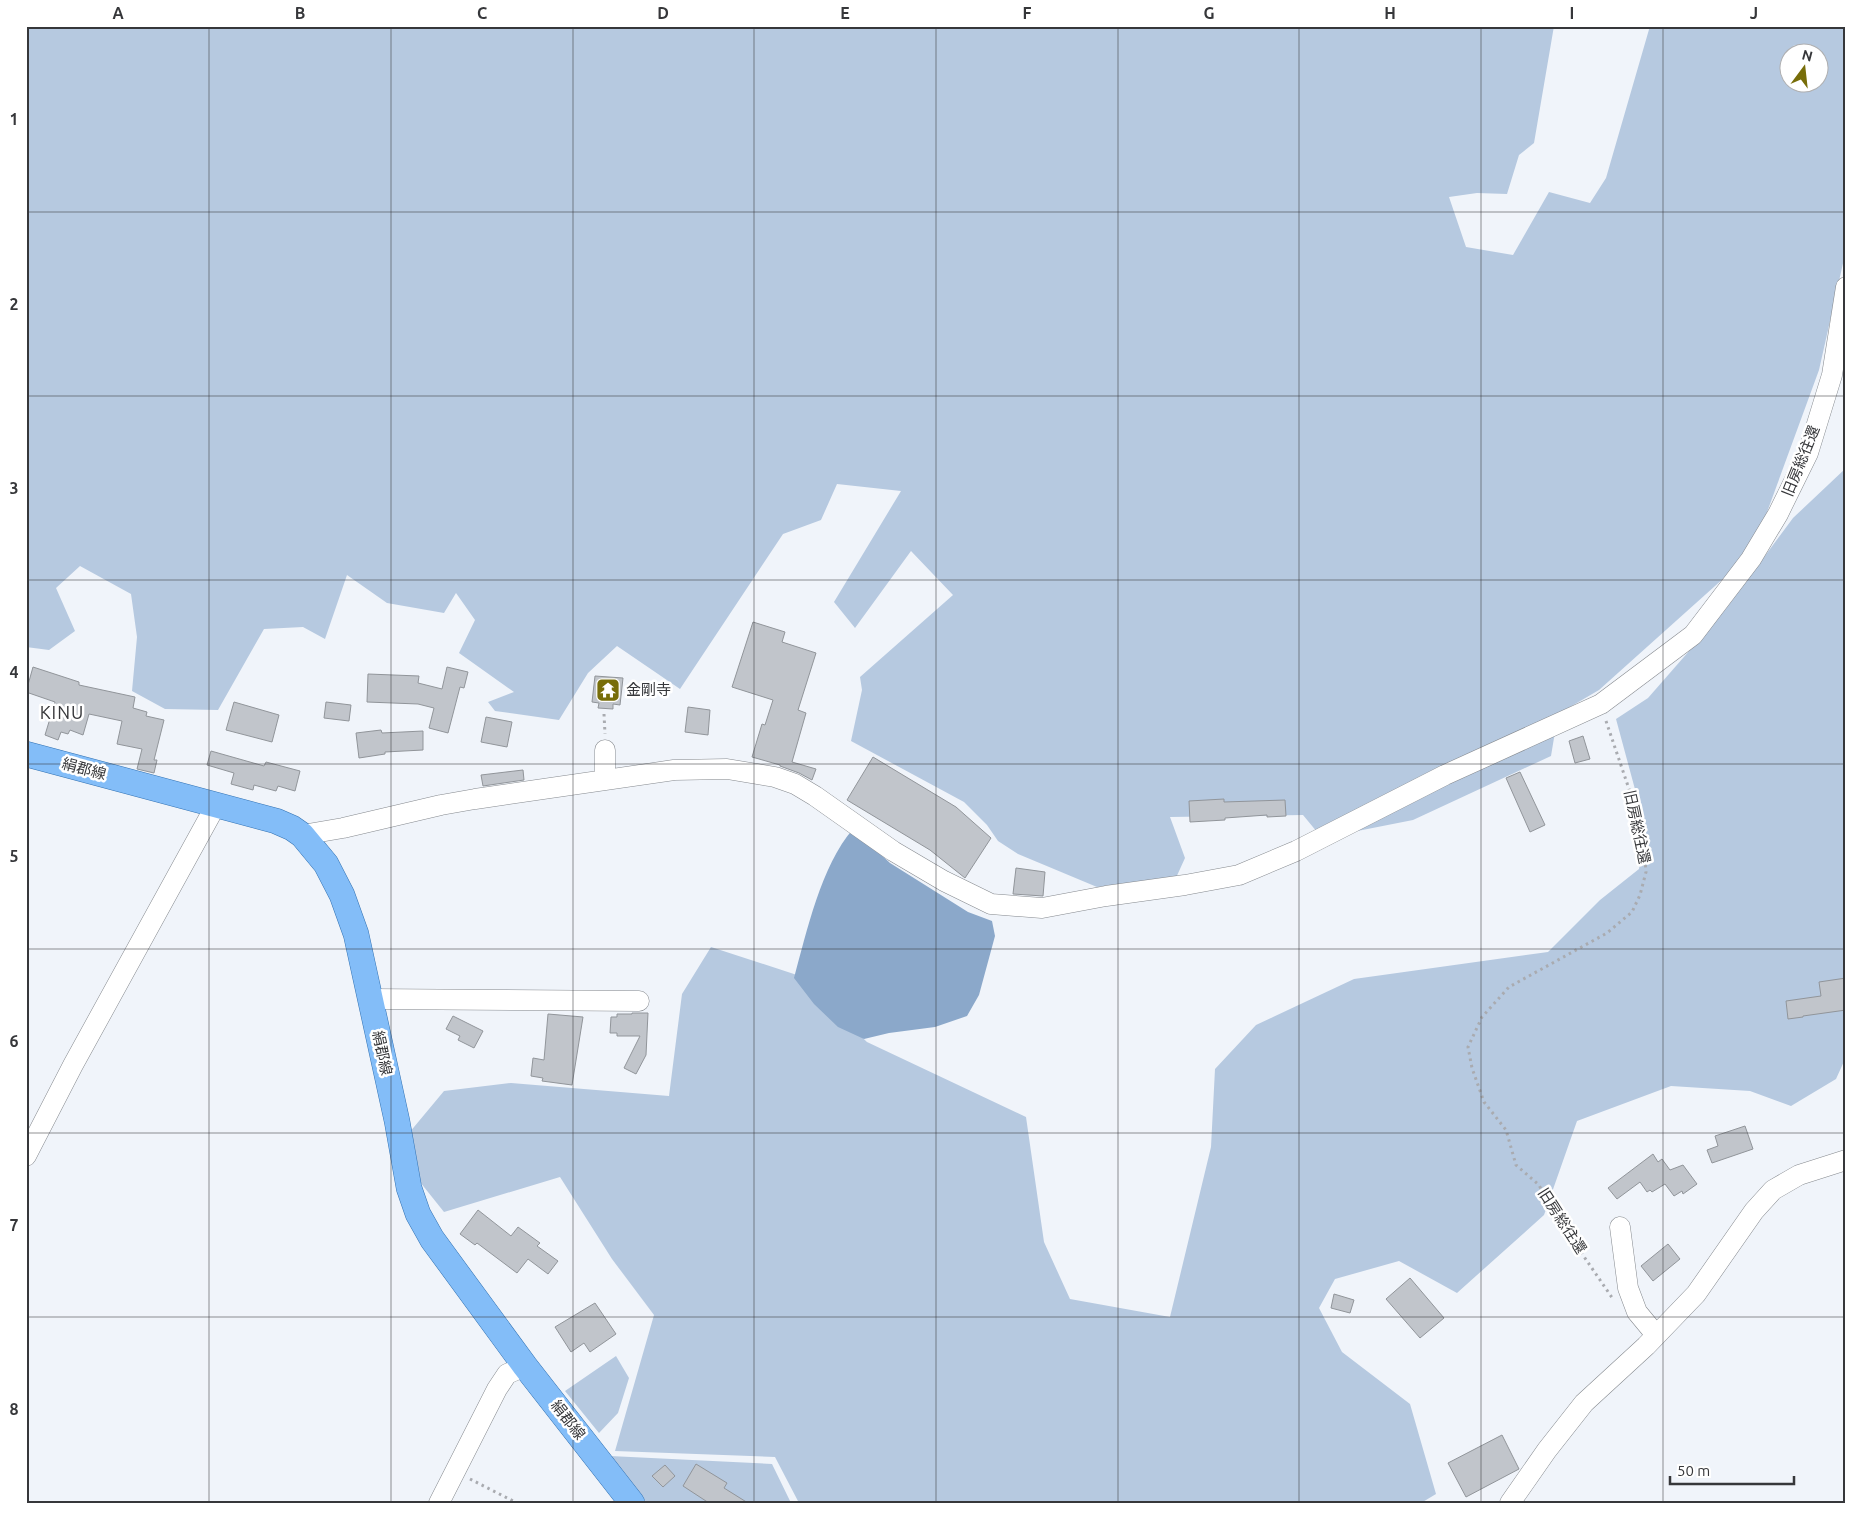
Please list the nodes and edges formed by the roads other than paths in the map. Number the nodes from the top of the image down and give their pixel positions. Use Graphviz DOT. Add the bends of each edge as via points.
graph roads {
  1 [pos="1846,287"];
  2 [pos="605,750"];
  3 [pos="26,754"];
  4 [pos="605,780"];
  5 [pos="216,805"];
  6 [pos="302,835"];
  7 [pos="370,998"];
  8 [pos="639,1001"];
  9 [pos="26,1156"];
  10 [pos="1846,1160"];
  11 [pos="1620,1227"];
  12 [pos="1656,1335"];
  13 [pos="525,1366"];
  14 [pos="439,1503"];
  15 [pos="632,1503"];
  16 [pos="1510,1503"];
  1 -- 4 [label="street, 旧房総往還" via="1832,375 1808,452 1778,514 1751,559 1693,635 1601,704 1445,775 1296,852 1239,875 1042,908 991,904 902,856 815,796 775,776 727,770 674,770"];
  2 -- 4 [label="street"];
  3 -- 5 [label="main road, 絹郡線"];
  4 -- 6 [label="street" via="441,805"];
  5 -- 6 [label="main road, 絹郡線" via="276,821"];
  5 -- 9 [label="street"];
  6 -- 7 [label="main road, 絹郡線" via="326,864 342,894 356,934"];
  7 -- 8 [label="street"];
  7 -- 13 [label="main road, 絹郡線" via="409,1188 418,1214 432,1239"];
  10 -- 12 [label="street" via="1799,1175 1773,1190 1754,1211 1696,1294"];
  11 -- 12 [label="street" via="1628,1288 1637,1312"];
  12 -- 16 [label="street" via="1584,1403"];
  13 -- 14 [label="street" via="508,1374 497,1389"];
  13 -- 15 [label="main road, 絹郡線"];
}
